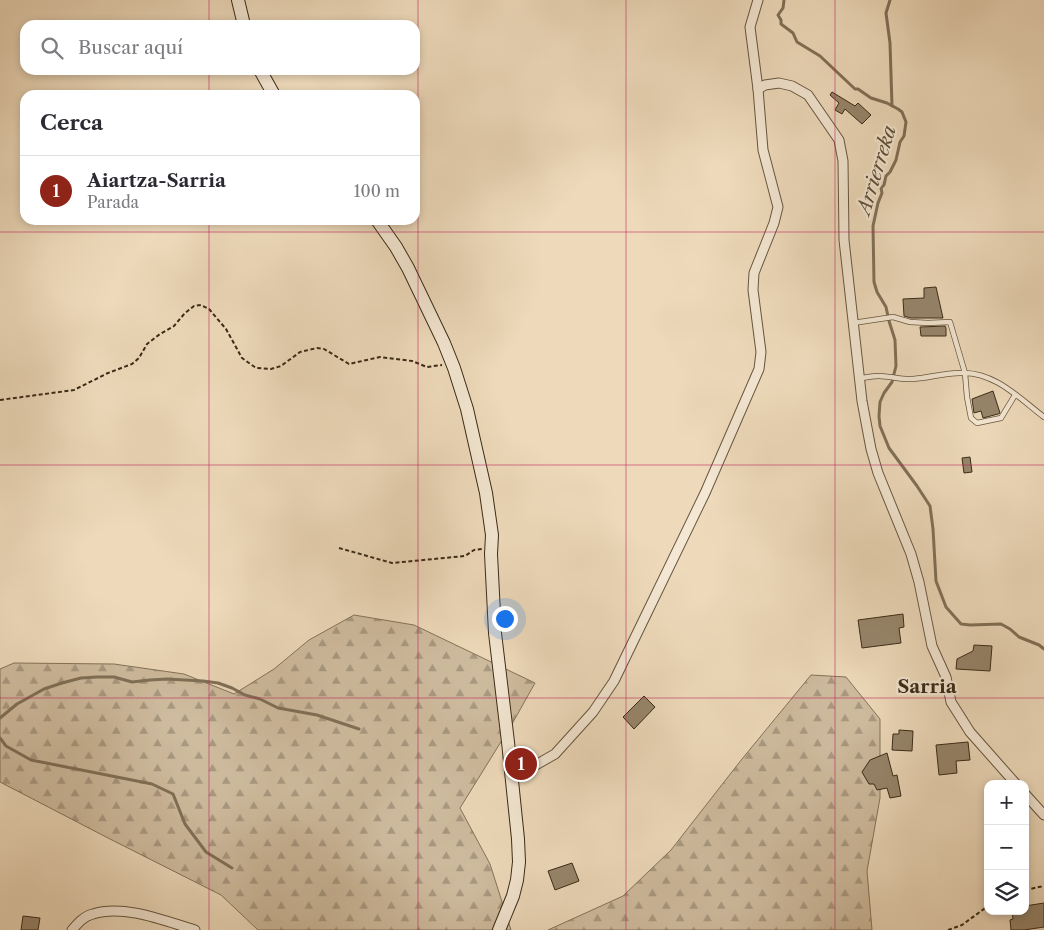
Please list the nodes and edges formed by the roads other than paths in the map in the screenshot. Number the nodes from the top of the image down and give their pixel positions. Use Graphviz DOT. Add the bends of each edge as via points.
graph roads {
  1 [pos="238,0"];
  2 [pos="758,0"];
  3 [pos="243,20"];
  4 [pos="263,75"];
  5 [pos="758,89"];
  6 [pos="271,90"];
  7 [pos="381,225"];
  8 [pos="853,323"];
  9 [pos="965,373"];
  10 [pos="859,378"];
  11 [pos="1015,395"];
  12 [pos="1044,416"];
  13 [pos="511,773"];
  14 [pos="1012,780"];
  15 [pos="1029,798"];
  16 [pos="1044,815"];
  17 [pos="72,930"];
  18 [pos="195,930"];
  19 [pos="499,930"];
  1 -- 3 [label="street"];
  2 -- 5 [label="street" via="750,28"];
  4 -- 6 [label="street"];
  5 -- 8 [label="street" via="779,84 792,86 808,95 839,140 843,161 844,240"];
  5 -- 13 [label="street" via="763,150 778,207 754,273 761,352 759,369 706,493 614,682 555,754 527,770"];
  7 -- 13 [label="street" via="408,268 452,363 486,492 492,535 495,634"];
  8 -- 9 [label="lane" via="893,317 910,322 950,322"];
  8 -- 10 [label="street"];
  9 -- 10 [label="lane" via="914,379"];
  9 -- 11 [label="lane" via="986,377"];
  9 -- 11 [label="lane" via="971,418 977,423 1001,418"];
  10 -- 14 [label="street" via="870,449 911,554 932,646 946,677 950,702 970,732"];
  11 -- 12 [label="lane"];
  13 -- 19 [label="street" via="519,862 513,896"];
  15 -- 16 [label="street"];
  17 -- 18 [label="street" via="92,914 110,910"];
}
